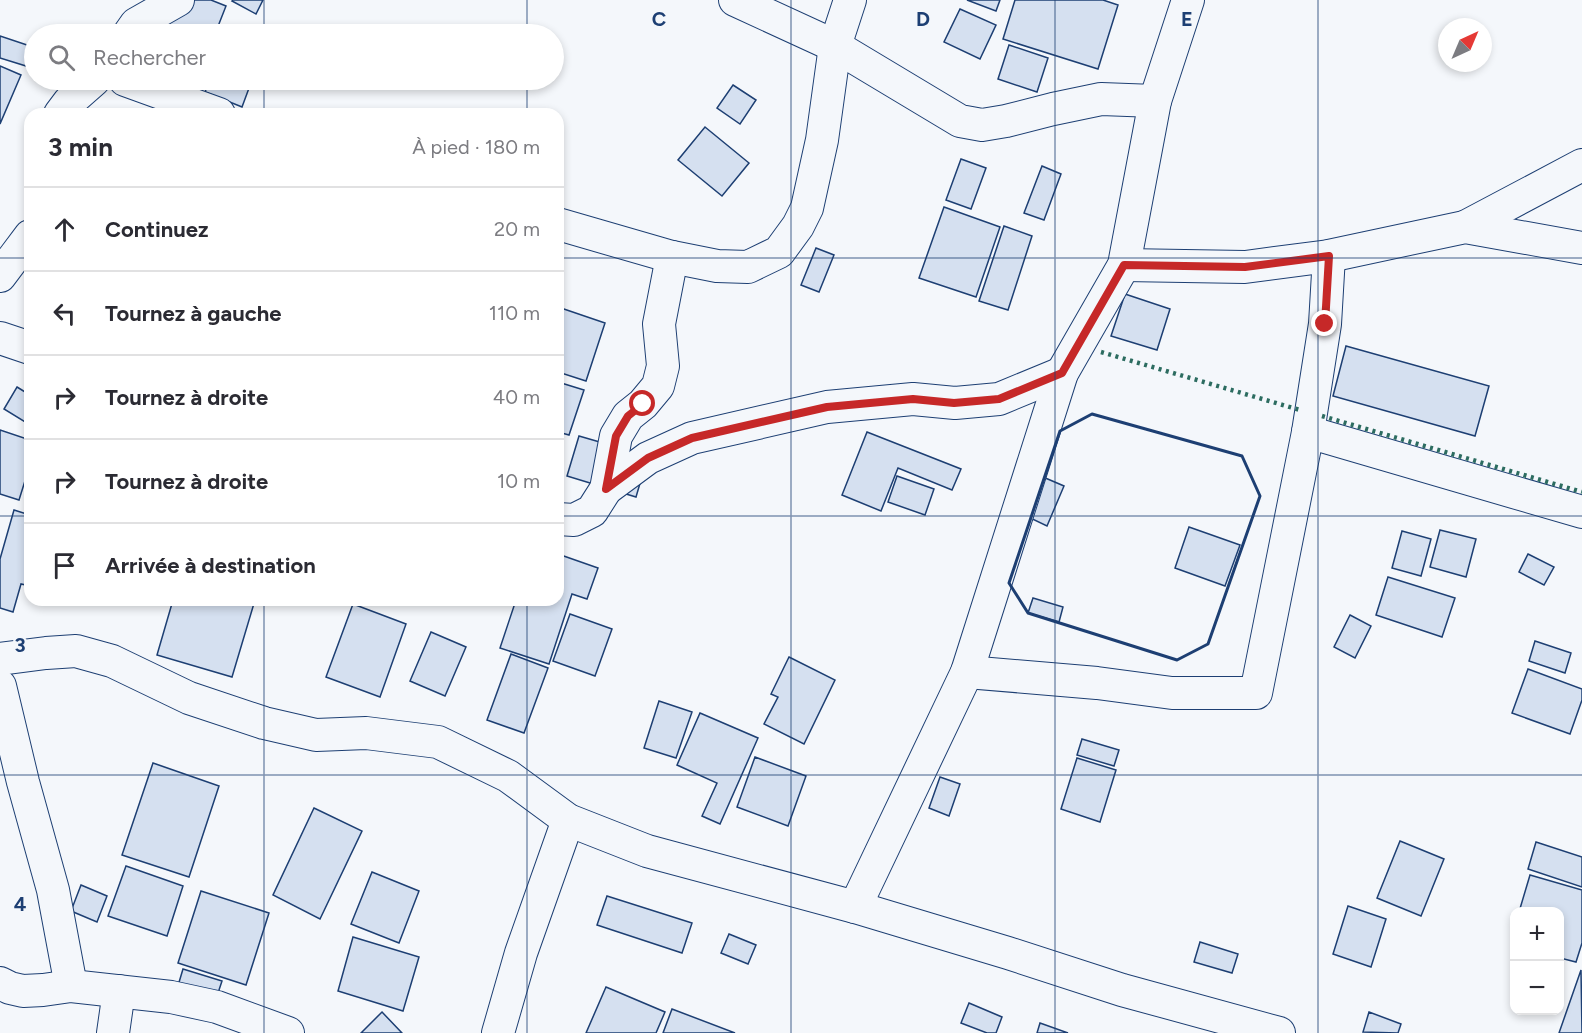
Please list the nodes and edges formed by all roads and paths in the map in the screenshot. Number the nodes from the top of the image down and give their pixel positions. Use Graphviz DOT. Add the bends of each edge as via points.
graph roads {
  1 [pos="178,0"];
  2 [pos="735,0"];
  3 [pos="850,0"];
  4 [pos="1188,0"];
  5 [pos="135,19"];
  6 [pos="835,46"];
  7 [pos="83,90"];
  8 [pos="153,90"];
  9 [pos="1155,101"];
  10 [pos="64,108"];
  11 [pos="202,108"];
  12 [pos="1582,165"];
  13 [pos="564,226"];
  14 [pos="1465,227"];
  15 [pos="24,244"];
  16 [pos="1582,248"];
  17 [pos="1329,256"];
  18 [pos="672,257"];
  19 [pos="1124,265"];
  20 [pos="0,276"];
  21 [pos="0,338"];
  22 [pos="24,346"];
  23 [pos="1062,373"];
  24 [pos="1308,432"];
  25 [pos="606,489"];
  26 [pos="1582,512"];
  27 [pos="564,519"];
  28 [pos="0,659"];
  29 [pos="967,672"];
  30 [pos="0,686"];
  31 [pos="568,820"];
  32 [pos="855,907"];
  33 [pos="0,983"];
  34 [pos="71,986"];
  35 [pos="119,991"];
  36 [pos="267,1030"];
  37 [pos="113,1033"];
  38 [pos="498,1033"];
  39 [pos="1279,1033"];
  1 -- 5 [label="street"];
  2 -- 6 [label="street"];
  3 -- 6 [label="street"];
  4 -- 9 [label="street"];
  6 -- 9 [label="street" via="960,121 982,125 1101,99"];
  6 -- 18 [label="street" via="822,140 807,208 779,252 748,267 717,266"];
  7 -- 10 [label="street"];
  8 -- 11 [label="street"];
  9 -- 19 [label="street"];
  12 -- 14 [label="street"];
  13 -- 18 [label="street"];
  14 -- 16 [label="street"];
  14 -- 17 [label="street"];
  15 -- 20 [label="street"];
  17 -- 19 [label="street" via="1245,267"];
  17 -- 24 [label="street" via="1325,324"];
  18 -- 25 [label="street" via="660,324 663,366 658,386 628,416 616,436"];
  19 -- 23 [label="street"];
  21 -- 22 [label="street"];
  23 -- 25 [label="street" via="999,399 954,403 913,399 827,407 692,438 648,458"];
  23 -- 29 [label="street"];
  24 -- 26 [label="street"];
  24 -- 29 [label="street" via="1256,693 1172,693"];
  25 -- 27 [label="street" via="592,511 574,520"];
  28 -- 31 [label="street" via="76,651 112,662 189,698 264,723 316,735 366,733 438,742 508,776"];
  29 -- 32 [label="street"];
  30 -- 34 [label="street" via="53,890"];
  31 -- 32 [label="street" via="647,851"];
  31 -- 38 [label="street" via="520,953"];
  32 -- 39 [label="street" via="1122,990"];
  33 -- 34 [label="street" via="23,991"];
  34 -- 35 [label="street"];
  35 -- 36 [label="street" via="217,1007"];
  35 -- 37 [label="street"];
}
